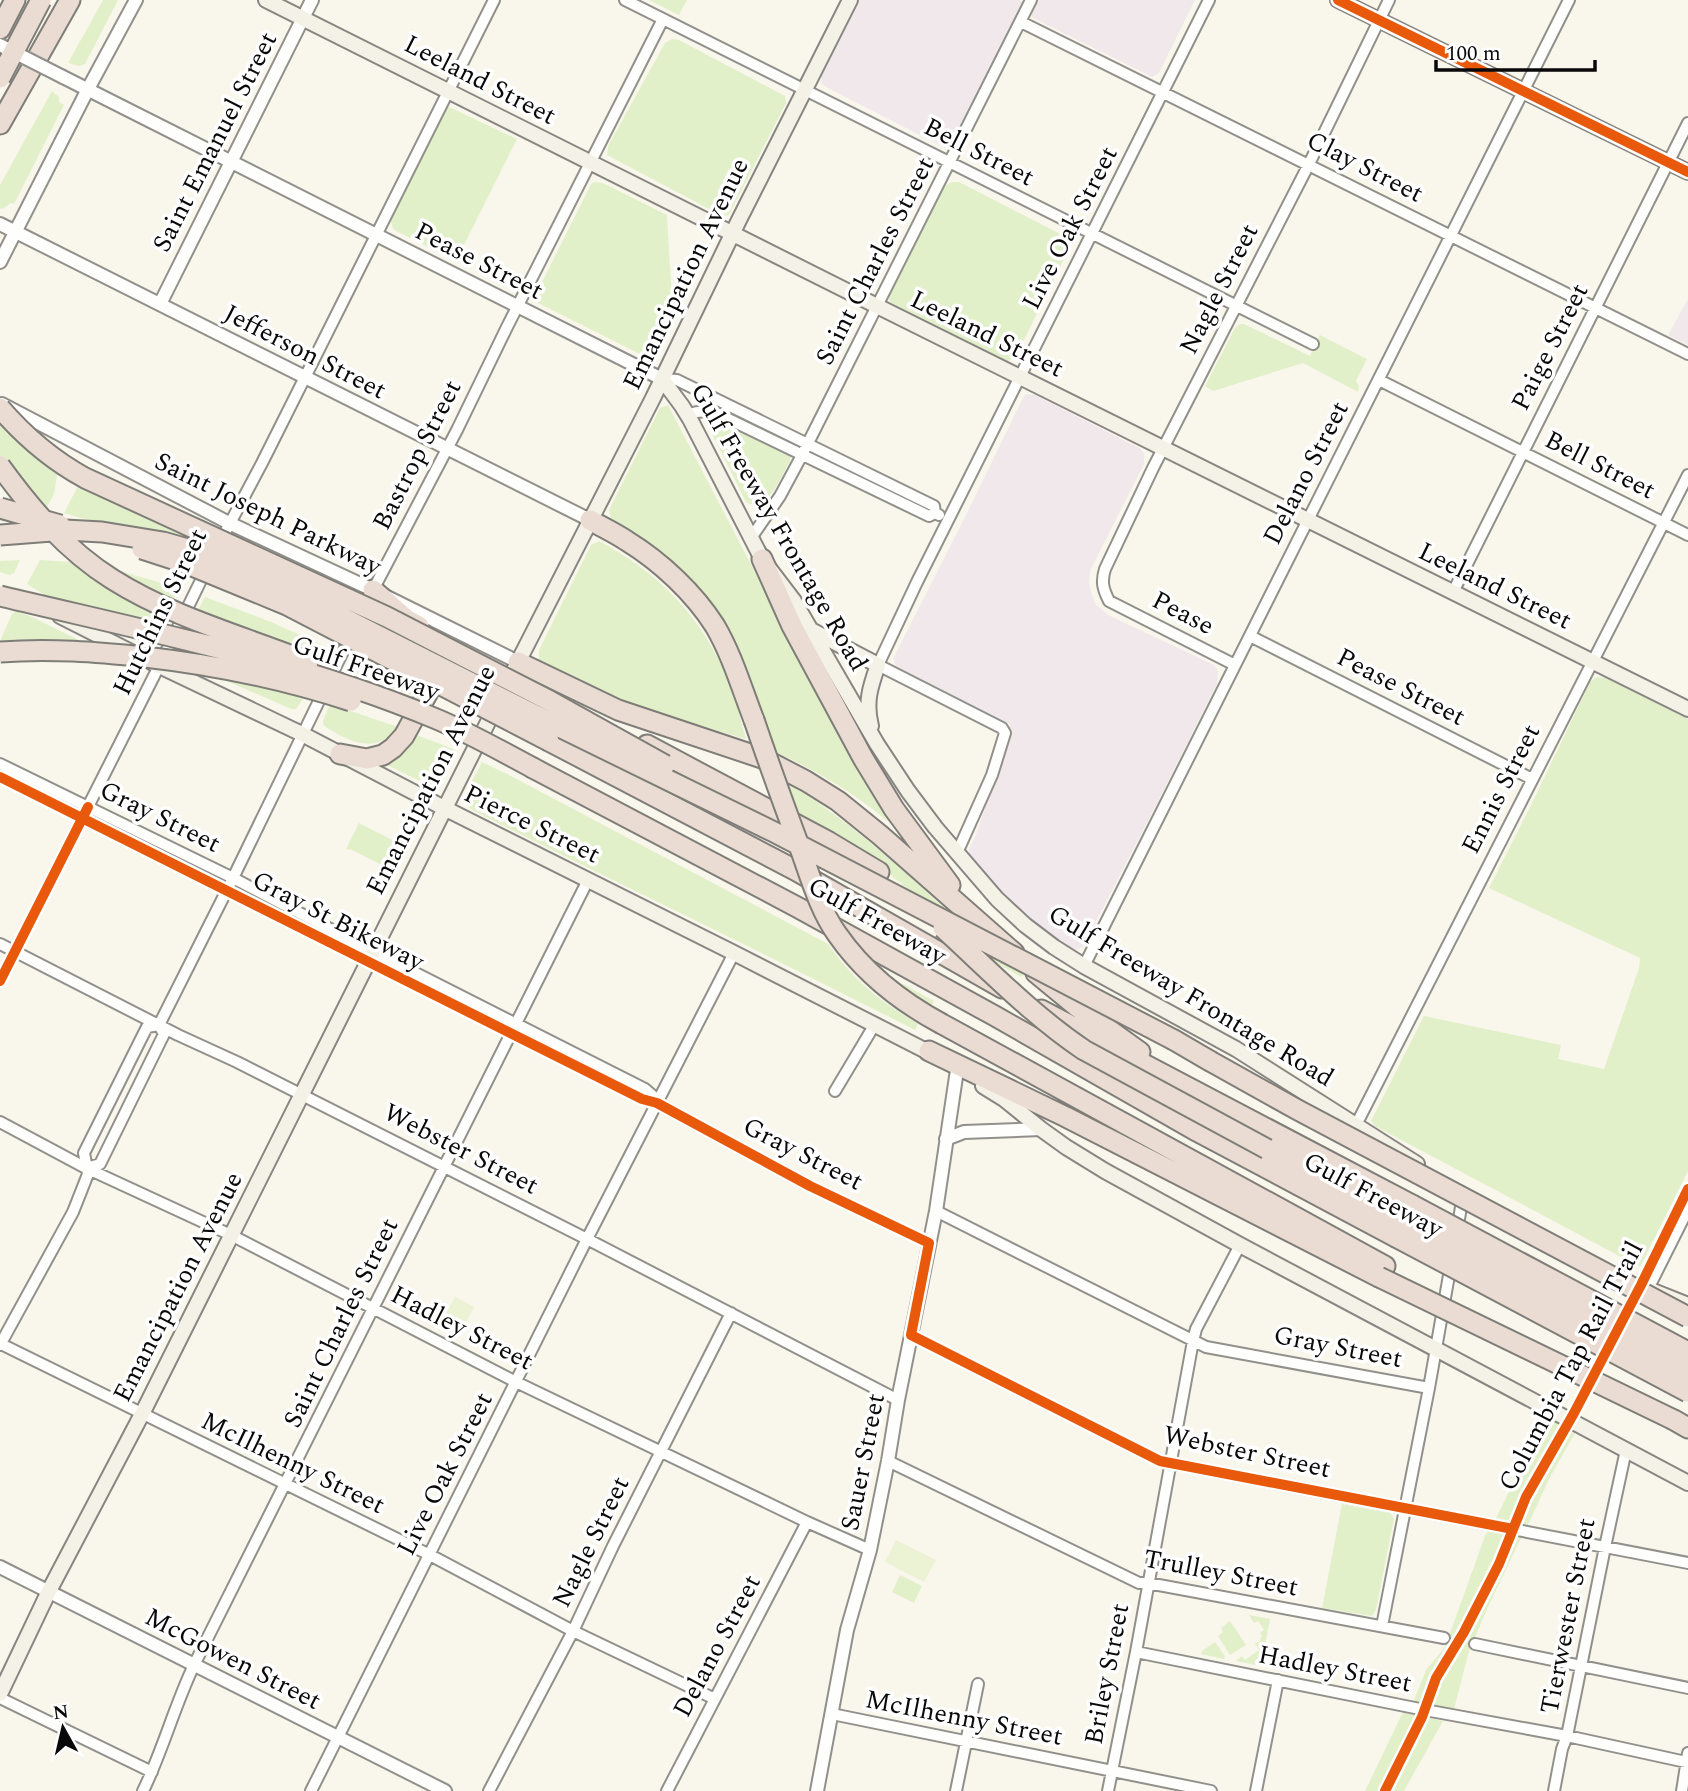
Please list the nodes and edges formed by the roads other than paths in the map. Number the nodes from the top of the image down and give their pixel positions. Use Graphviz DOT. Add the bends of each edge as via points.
graph roads {
  1 [pos="2,0"];
  2 [pos="15,0"];
  3 [pos="41,0"];
  4 [pos="70,0"];
  5 [pos="136,0"];
  6 [pos="266,0"];
  7 [pos="312,0"];
  8 [pos="494,0"];
  9 [pos="625,0"];
  10 [pos="850,0"];
  11 [pos="1031,0"];
  12 [pos="1209,0"];
  13 [pos="1338,0"];
  14 [pos="1389,0"];
  15 [pos="1569,0"];
  16 [pos="0,5"];
  17 [pos="303,18"];
  18 [pos="663,19"];
  19 [pos="1379,21"];
  20 [pos="1021,22"];
  21 [pos="0,29"];
  22 [pos="0,45"];
  23 [pos="0,78"];
  24 [pos="88,89"];
  25 [pos="804,90"];
  26 [pos="448,91"];
  27 [pos="1523,91"];
  28 [pos="1163,92"];
  29 [pos="1688,123"];
  30 [pos="0,124"];
  31 [pos="231,162"];
  32 [pos="1668,162"];
  33 [pos="591,163"];
  34 [pos="950,163"];
  35 [pos="1309,164"];
  36 [pos="1688,172"];
  37 [pos="0,224"];
  38 [pos="16,232"];
  39 [pos="732,233"];
  40 [pos="1092,234"];
  41 [pos="376,235"];
  42 [pos="1451,235"];
  43 [pos="0,262"];
  44 [pos="160,304"];
  45 [pos="517,306"];
  46 [pos="877,306"];
  47 [pos="1236,307"];
  48 [pos="1595,308"];
  49 [pos="1313,344"];
  50 [pos="1688,354"];
  51 [pos="304,377"];
  52 [pos="1020,377"];
  53 [pos="662,379"];
  54 [pos="1379,380"];
  55 [pos="0,402"];
  56 [pos="0,408"];
  57 [pos="687,415"];
  58 [pos="808,444"];
  59 [pos="447,449"];
  60 [pos="1163,449"];
  61 [pos="1523,452"];
  62 [pos="802,455"];
  63 [pos="0,466"];
  64 [pos="1688,475"];
  65 [pos="0,508"];
  66 [pos="935,513"];
  67 [pos="590,520"];
  68 [pos="948,520"];
  69 [pos="1307,521"];
  70 [pos="229,523"];
  71 [pos="1664,523"];
  72 [pos="0,535"];
  73 [pos="1688,535"];
  74 [pos="751,538"];
  75 [pos="762,559"];
  76 [pos="0,585"];
  77 [pos="373,590"];
  78 [pos="1453,592"];
  79 [pos="0,596"];
  80 [pos="1109,601"];
  81 [pos="811,631"];
  82 [pos="1250,636"];
  83 [pos="466,650"];
  84 [pos="0,652"];
  85 [pos="1593,662"];
  86 [pos="878,664"];
  87 [pos="159,666"];
  88 [pos="1235,666"];
  89 [pos="515,668"];
  90 [pos="1688,709"];
  91 [pos="437,719"];
  92 [pos="302,734"];
  93 [pos="877,744"];
  94 [pos="340,754"];
  95 [pos="0,764"];
  96 [pos="534,768"];
  97 [pos="1532,779"];
  98 [pos="88,807"];
  99 [pos="444,808"];
  100 [pos="776,833"];
  101 [pos="957,853"];
  102 [pos="233,878"];
  103 [pos="588,880"];
  104 [pos="976,919"];
  105 [pos="0,944"];
  106 [pos="372,951"];
  107 [pos="16,952"];
  108 [pos="734,953"];
  109 [pos="1084,966"];
  110 [pos="0,981"];
  111 [pos="516,1023"];
  112 [pos="875,1024"];
  113 [pos="159,1025"];
  114 [pos="929,1051"];
  115 [pos="957,1070"];
  116 [pos="1183,1084"];
  117 [pos="835,1091"];
  118 [pos="303,1095"];
  119 [pos="657,1103"];
  120 [pos="0,1122"];
  121 [pos="1356,1125"];
  122 [pos="1041,1129"];
  123 [pos="946,1139"];
  124 [pos="445,1167"];
  125 [pos="86,1168"];
  126 [pos="1463,1194"];
  127 [pos="1688,1209"];
  128 [pos="936,1211"];
  129 [pos="1404,1221"];
  130 [pos="231,1235"];
  131 [pos="587,1239"];
  132 [pos="929,1243"];
  133 [pos="1240,1245"];
  134 [pos="1382,1272"];
  135 [pos="1648,1289"];
  136 [pos="1688,1305"];
  137 [pos="373,1307"];
  138 [pos="731,1313"];
  139 [pos="1688,1317"];
  140 [pos="911,1335"];
  141 [pos="1193,1341"];
  142 [pos="0,1345"];
  143 [pos="1436,1349"];
  144 [pos="1688,1352"];
  145 [pos="1688,1373"];
  146 [pos="516,1382"];
  147 [pos="1429,1388"];
  148 [pos="1688,1392"];
  149 [pos="898,1400"];
  150 [pos="142,1414"];
  151 [pos="1681,1424"];
  152 [pos="1626,1450"];
  153 [pos="661,1451"];
  154 [pos="888,1461"];
  155 [pos="1171,1463"];
  156 [pos="1688,1483"];
  157 [pos="286,1485"];
  158 [pos="1405,1507"];
  159 [pos="807,1522"];
  160 [pos="1605,1547"];
  161 [pos="870,1550"];
  162 [pos="430,1555"];
  163 [pos="1688,1563"];
  164 [pos="0,1567"];
  165 [pos="1148,1583"];
  166 [pos="49,1591"];
  167 [pos="1382,1626"];
  168 [pos="573,1631"];
  169 [pos="1444,1638"];
  170 [pos="1475,1644"];
  171 [pos="1136,1652"];
  172 [pos="194,1665"];
  173 [pos="1582,1667"];
  174 [pos="1278,1680"];
  175 [pos="978,1684"];
  176 [pos="1688,1688"];
  177 [pos="0,1696"];
  178 [pos="715,1699"];
  179 [pos="832,1714"];
  180 [pos="1567,1736"];
  181 [pos="338,1737"];
  182 [pos="966,1742"];
  183 [pos="1688,1760"];
  184 [pos="1112,1770"];
  185 [pos="152,1772"];
  186 [pos="143,1791"];
  187 [pos="311,1791"];
  188 [pos="445,1791"];
  189 [pos="489,1791"];
  190 [pos="667,1791"];
  191 [pos="817,1791"];
  192 [pos="956,1791"];
  193 [pos="1108,1791"];
  194 [pos="1211,1791"];
  195 [pos="1256,1791"];
  196 [pos="1554,1791"];
  197 [pos="1682,1791"];
  1 -- 16 [label="highway"];
  2 -- 21 [label="highway"];
  3 -- 23 [label="highway, bridge"];
  4 -- 30 [label="highway"];
  5 -- 24 [label="street"];
  6 -- 17 [label="main road, Leeland Street"];
  7 -- 17 [label="street, Saint Emanuel Street"];
  8 -- 26 [label="street, Hutchins Street"];
  9 -- 18 [label="street, Bell Street"];
  10 -- 25 [label="main road, Emancipation Avenue"];
  11 -- 20 [label="street, Saint Charles Street"];
  12 -- 28 [label="street, Live Oak Street"];
  13 -- 19 [label="main road"];
  14 -- 19 [label="street, Nagle Street"];
  15 -- 27 [label="street, Delano Street"];
  17 -- 26 [label="main road, Leeland Street"];
  17 -- 31 [label="street, Saint Emanuel Street"];
  18 -- 25 [label="street, Bell Street"];
  18 -- 33 [label="street, Bastrop Street"];
  19 -- 27 [label="main road"];
  19 -- 35 [label="street, Nagle Street"];
  20 -- 28 [label="street, Clay Street"];
  20 -- 34 [label="street, Saint Charles Street"];
  22 -- 24 [label="street, Pease Street, bridge"];
  24 -- 31 [label="street, Pease Street"];
  24 -- 38 [label="street"];
  25 -- 34 [label="street, Bell Street"];
  25 -- 39 [label="main road, Emancipation Avenue"];
  26 -- 33 [label="main road, Leeland Street"];
  26 -- 41 [label="street, Hutchins Street"];
  27 -- 32 [label="main road"];
  27 -- 42 [label="street, Delano Street"];
  28 -- 35 [label="street, Clay Street"];
  28 -- 40 [label="street, Live Oak Street"];
  29 -- 32 [label="street, Paige Street"];
  31 -- 41 [label="street, Pease Street"];
  31 -- 44 [label="street, Saint Emanuel Street"];
  32 -- 36 [label="main road"];
  32 -- 48 [label="street, Paige Street"];
  33 -- 39 [label="main road, Leeland Street"];
  33 -- 45 [label="street, Bastrop Street"];
  34 -- 40 [label="street, Bell Street"];
  34 -- 46 [label="street, Saint Charles Street"];
  35 -- 42 [label="street, Clay Street"];
  35 -- 47 [label="street, Nagle Street"];
  37 -- 38 [label="street, Jefferson Street"];
  38 -- 43 [label="street"];
  38 -- 44 [label="street, Jefferson Street"];
  39 -- 46 [label="main road, Leeland Street"];
  39 -- 53 [label="main road, Emancipation Avenue"];
  40 -- 47 [label="street, Bell Street"];
  40 -- 52 [label="street, Live Oak Street"];
  41 -- 45 [label="street, Pease Street"];
  41 -- 51 [label="street, Hutchins Street"];
  42 -- 48 [label="street, Clay Street"];
  42 -- 54 [label="street, Delano Street"];
  44 -- 51 [label="street, Jefferson Street"];
  45 -- 53 [label="street, Pease Street"];
  45 -- 59 [label="street, Bastrop Street"];
  46 -- 52 [label="main road, Leeland Street"];
  46 -- 58 [label="street, Saint Charles Street"];
  47 -- 49 [label="street, Bell Street"];
  47 -- 60 [label="street, Nagle Street"];
  48 -- 50 [label="street, Clay Street"];
  48 -- 61 [label="street, Paige Street"];
  51 -- 59 [label="street, Jefferson Street"];
  51 -- 70 [label="street, Hutchins Street"];
  52 -- 60 [label="main road, Leeland Street"];
  52 -- 68 [label="street, Live Oak Street"];
  53 -- 57 [label="main road, Gulf Freeway Frontage Road"];
  53 -- 58 [label="street, Pease Street" via="677,380"];
  53 -- 67 [label="main road, Emancipation Avenue"];
  54 -- 61 [label="street, Bell Street"];
  54 -- 69 [label="street, Delano Street"];
  55 -- 70 [label="street, Saint Joseph Parkway"];
  56 -- 100 [label="highway, bridge" via="33,443 85,478 443,645 712,792"];
  57 -- 62 [label="street, Pease Street" via="714,412"];
  57 -- 74 [label="main road, Gulf Freeway Frontage Road"];
  58 -- 62 [label="street, Saint Charles Street"];
  58 -- 66 [label="street, Pease Street" via="934,506"];
  59 -- 67 [label="street, Jefferson Street"];
  59 -- 77 [label="street, Bastrop Street"];
  60 -- 69 [label="main road, Leeland Street"];
  60 -- 80 [label="street, Nagle Street" via="1105,569 1103,589"];
  61 -- 71 [label="street, Bell Street"];
  61 -- 78 [label="street, Paige Street"];
  62 -- 66 [label="street, Pease Street" via="929,516"];
  62 -- 74 [label="street, Saint Charles Street"];
  63 -- 91 [label="highway, bridge" via="36,514 65,542 140,596 323,667"];
  64 -- 71 [label="street, Ennis Street"];
  65 -- 116 [label="highway, Gulf Freeway, bridge" via="185,563 287,605 794,870 1068,1026"];
  66 -- 68 [label="street, Pease Street"];
  67 -- 89 [label="main road, Emancipation Avenue"];
  67 -- 134 [label="highway, bridge" via="628,541 676,579 715,627 734,667 819,901 836,933 878,980 942,1024"];
  68 -- 86 [label="street, Live Oak Street"];
  69 -- 78 [label="main road, Leeland Street"];
  69 -- 82 [label="street, Delano Street"];
  70 -- 77 [label="street, Saint Joseph Parkway"];
  70 -- 87 [label="street, Hutchins Street"];
  71 -- 73 [label="street, Bell Street"];
  71 -- 85 [label="street, Ennis Street"];
  72 -- 100 [label="highway, bridge" via="102,532 219,558"];
  74 -- 75 [label="main road, Gulf Freeway Frontage Road"];
  75 -- 81 [label="main road, Gulf Freeway Frontage Road"];
  75 -- 104 [label="highway" via="792,626 880,787"];
  76 -- 87 [label="main road, Pierce Street"];
  77 -- 83 [label="highway" via="406,619"];
  77 -- 89 [label="street, Saint Joseph Parkway"];
  77 -- 92 [label="street, Bastrop Street"];
  78 -- 85 [label="main road, Leeland Street"];
  79 -- 91 [label="highway, Gulf Freeway, bridge" via="302,672"];
  80 -- 88 [label="street, Pease"];
  81 -- 86 [label="main road"];
  81 -- 93 [label="main road, Gulf Freeway Frontage Road"];
  82 -- 88 [label="street, Delano Street"];
  82 -- 97 [label="street, Pease Street"];
  83 -- 89 [label="highway"];
  83 -- 94 [label="highway" via="450,654 393,748 367,759"];
  84 -- 96 [label="highway, bridge" via="96,652 232,670 390,714"];
  85 -- 90 [label="main road, Leeland Street"];
  85 -- 97 [label="street, Ennis Street"];
  86 -- 93 [label="main road" via="867,712"];
  86 -- 101 [label="street" via="1005,733 992,775"];
  87 -- 92 [label="main road, Pierce Street"];
  87 -- 98 [label="street, Hutchins Street"];
  88 -- 109 [label="street, Delano Street"];
  89 -- 99 [label="main road, Emancipation Avenue"];
  89 -- 104 [label="highway" via="618,710 762,758 806,781 880,835"];
  89 -- 129 [label="highway, Gulf Freeway, bridge" via="879,872 1041,1018 1084,1050"];
  91 -- 96 [label="highway, Gulf Freeway, bridge"];
  92 -- 94 [label="main road, Pierce Street"];
  92 -- 102 [label="street, Bastrop Street"];
  93 -- 101 [label="main road, Gulf Freeway Frontage Road"];
  94 -- 99 [label="main road, Pierce Street"];
  95 -- 98 [label="street, Gray Street"];
  96 -- 129 [label="highway, Gulf Freeway" via="808,913 1193,1129"];
  97 -- 121 [label="street, Ennis Street"];
  98 -- 102 [label="street, Gray Street"];
  98 -- 107 [label="street, Hutchins Street"];
  99 -- 103 [label="main road, Pierce Street"];
  99 -- 106 [label="main road, Emancipation Avenue"];
  100 -- 139 [label="highway, bridge" via="1174,1040"];
  101 -- 109 [label="main road, Gulf Freeway Frontage Road" via="1025,925"];
  102 -- 106 [label="street, Gray Street"];
  102 -- 113 [label="street, Bastrop Street"];
  103 -- 108 [label="main road, Pierce Street"];
  103 -- 111 [label="street, Saint Charles Street"];
  104 -- 116 [label="highway" via="1076,1006"];
  105 -- 107 [label="street, Webster Street"];
  106 -- 111 [label="street, Gray Street"];
  106 -- 118 [label="main road, Emancipation Avenue"];
  107 -- 110 [label="street, Hutchins Street"];
  107 -- 113 [label="street, Webster Street"];
  108 -- 112 [label="main road, Pierce Street"];
  108 -- 119 [label="street, Live Oak Street"];
  109 -- 121 [label="main road, Gulf Freeway Frontage Road" via="1236,1049"];
  111 -- 119 [label="street, Gray Street" via="645,1089"];
  111 -- 124 [label="street, Saint Charles Street"];
  112 -- 114 [label="main road, Pierce Street"];
  112 -- 117 [label="street"];
  113 -- 118 [label="street, Webster Street"];
  113 -- 125 [label="street, Bastrop Street" via="147,1027 84,1153"];
  113 -- 125 [label="street, Bastrop Street" via="164,1034 100,1164"];
  114 -- 115 [label="main road"];
  114 -- 134 [label="highway"];
  115 -- 122 [label="main road" via="1004,1098"];
  115 -- 123 [label="street, Sauer Street"];
  116 -- 129 [label="highway, Gulf Freeway"];
  118 -- 124 [label="street, Webster Street"];
  118 -- 130 [label="main road, Emancipation Avenue"];
  119 -- 131 [label="street, Live Oak Street"];
  119 -- 132 [label="street, Gray Street" via="810,1186"];
  120 -- 125 [label="street, Hadley Street"];
  121 -- 126 [label="main road, Gulf Freeway Frontage Road"];
  122 -- 123 [label="street" via="964,1132"];
  122 -- 133 [label="main road" via="1105,1171"];
  123 -- 128 [label="street, Sauer Street"];
  124 -- 131 [label="street, Webster Street"];
  124 -- 137 [label="street, Saint Charles Street"];
  125 -- 130 [label="street, Hadley Street"];
  125 -- 142 [label="street, Bastrop Street" via="88,1174 73,1212"];
  126 -- 135 [label="main road, Gulf Freeway Frontage Road"];
  126 -- 143 [label="street"];
  127 -- 135 [label="street"];
  128 -- 132 [label="street, Sauer Street"];
  128 -- 141 [label="street, Gray Street"];
  129 -- 144 [label="highway, Gulf Freeway, bridge"];
  129 -- 145 [label="highway, Gulf Freeway, bridge"];
  129 -- 148 [label="highway, Gulf Freeway, bridge"];
  130 -- 137 [label="street, Hadley Street"];
  130 -- 150 [label="main road, Emancipation Avenue"];
  131 -- 138 [label="street, Webster Street"];
  131 -- 146 [label="street, Live Oak Street"];
  132 -- 140 [label="street, Sauer Street"];
  133 -- 141 [label="street, Briley Street"];
  133 -- 143 [label="main road"];
  134 -- 151 [label="highway, bridge"];
  135 -- 136 [label="main road, Gulf Freeway Frontage Road"];
  137 -- 146 [label="street, Hadley Street"];
  137 -- 157 [label="street, Saint Charles Street"];
  138 -- 149 [label="street, Webster Street"];
  138 -- 153 [label="street, Nagle Street"];
  140 -- 149 [label="street, Sauer Street"];
  140 -- 155 [label="street, Webster Street"];
  141 -- 147 [label="street, Gray Street"];
  141 -- 155 [label="street, Briley Street"];
  142 -- 150 [label="street, McIlhenny Street"];
  143 -- 147 [label="street"];
  143 -- 152 [label="main road"];
  146 -- 153 [label="street, Hadley Street"];
  146 -- 162 [label="street, Live Oak Street"];
  147 -- 158 [label="street"];
  149 -- 154 [label="street, Sauer Street"];
  150 -- 157 [label="street, McIlhenny Street"];
  150 -- 166 [label="main road, Emancipation Avenue"];
  152 -- 156 [label="main road"];
  152 -- 160 [label="street, Tierwester Street"];
  153 -- 159 [label="street, Hadley Street"];
  153 -- 168 [label="street, Nagle Street"];
  154 -- 161 [label="street, Sauer Street"];
  154 -- 165 [label="street, Trulley Street" via="1129,1579"];
  155 -- 158 [label="street, Webster Street"];
  155 -- 165 [label="street, Briley Street"];
  157 -- 162 [label="street, McIlhenny Street"];
  157 -- 172 [label="street, Saint Charles Street"];
  158 -- 160 [label="street, Webster Street"];
  158 -- 167 [label="street"];
  159 -- 161 [label="street, Hadley Street"];
  159 -- 178 [label="street, Delano Street"];
  160 -- 163 [label="street, Webster Street"];
  160 -- 173 [label="street, Tierwester Street"];
  161 -- 179 [label="street, Sauer Street" via="846,1630"];
  162 -- 168 [label="street, McIlhenny Street"];
  162 -- 181 [label="street, Live Oak Street"];
  164 -- 166 [label="street, McGowen Street"];
  165 -- 167 [label="street, Trulley Street"];
  165 -- 171 [label="street, Briley Street"];
  166 -- 172 [label="street, McGowen Street"];
  166 -- 177 [label="main road, Emancipation Avenue"];
  167 -- 169 [label="street, Trulley Street"];
  168 -- 178 [label="street, McIlhenny Street"];
  168 -- 189 [label="street, Nagle Street"];
  170 -- 173 [label="street"];
  171 -- 174 [label="street, Hadley Street"];
  171 -- 184 [label="street, Briley Street"];
  172 -- 181 [label="street, McGowen Street"];
  172 -- 185 [label="street, Saint Charles Street"];
  173 -- 176 [label="street"];
  173 -- 180 [label="street, Tierwester Street"];
  174 -- 180 [label="street, Hadley Street"];
  174 -- 195 [label="street"];
  175 -- 182 [label="street"];
  177 -- 185 [label="street"];
  178 -- 190 [label="street, Delano Street"];
  179 -- 182 [label="street, McIlhenny Street"];
  179 -- 191 [label="street, Sauer Street"];
  180 -- 183 [label="street, Hadley Street"];
  180 -- 196 [label="street, Tierwester Street"];
  181 -- 187 [label="street, Live Oak Street"];
  181 -- 188 [label="street, McGowen Street"];
  182 -- 184 [label="street, McIlhenny Street"];
  182 -- 192 [label="street"];
  183 -- 197 [label="street"];
  184 -- 193 [label="street, Briley Street"];
  184 -- 194 [label="street, McIlhenny Street"];
  185 -- 186 [label="street, Saint Charles Street"];
}
